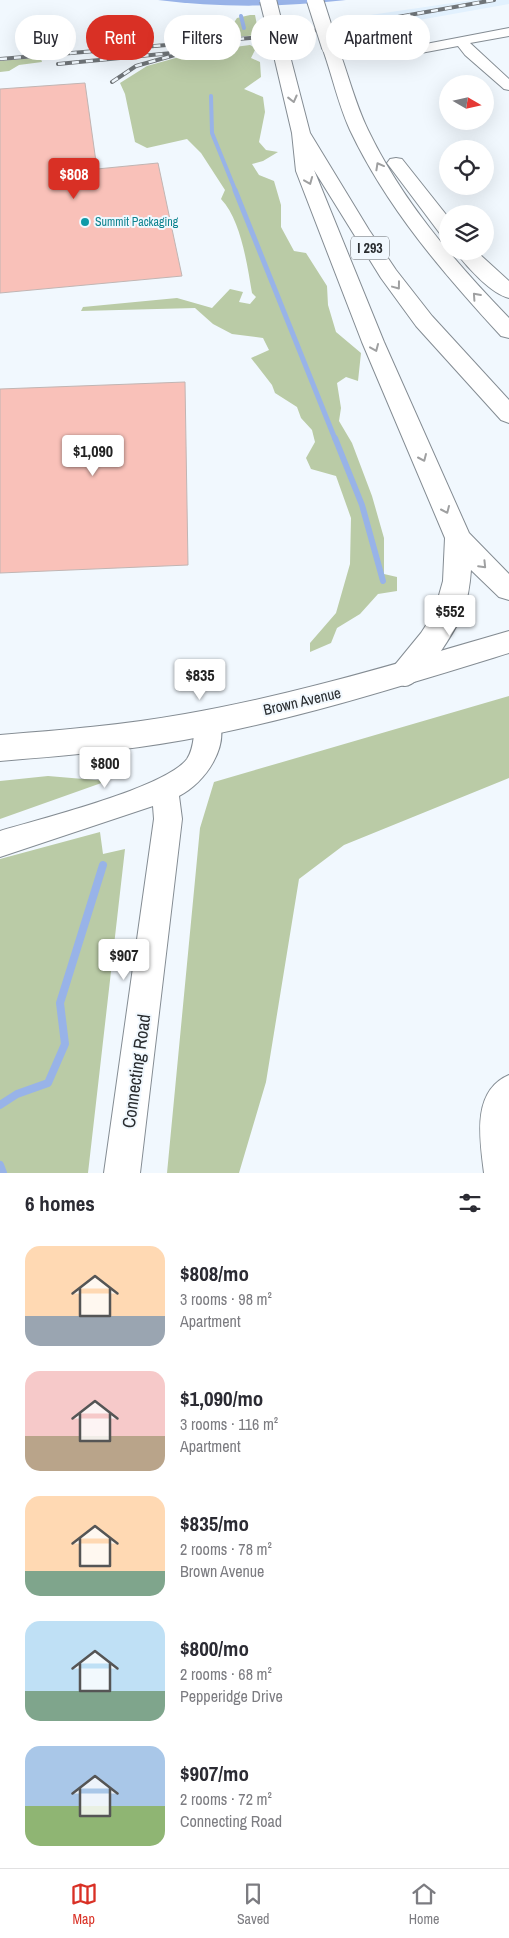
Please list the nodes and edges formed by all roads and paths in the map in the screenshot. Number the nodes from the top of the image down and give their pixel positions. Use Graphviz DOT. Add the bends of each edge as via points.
graph roads {
  1 [pos="268,0"];
  2 [pos="315,0"];
  3 [pos="509,32"];
  4 [pos="461,41"];
  5 [pos="430,47"];
  6 [pos="338,68"];
  7 [pos="509,86"];
  8 [pos="301,133"];
  9 [pos="439,219"];
  10 [pos="473,260"];
  11 [pos="509,292"];
  12 [pos="509,331"];
  13 [pos="509,415"];
  14 [pos="458,538"];
  15 [pos="509,590"];
  16 [pos="509,642"];
  17 [pos="404,674"];
  18 [pos="208,722"];
  19 [pos="0,748"];
  20 [pos="165,790"];
  21 [pos="0,844"];
  22 [pos="509,1092"];
  23 [pos="122,1173"];
  24 [pos="502,1173"];
  1 -- 8 [label="main road, I 293, one-way, bridge"];
  2 -- 6 [label="main road, bridge"];
  3 -- 4 [label="street"];
  4 -- 5 [label="street"];
  4 -- 7 [label="street"];
  6 -- 9 [label="main road" via="402,172"];
  12 -- 6 [label="main road, one-way" via="457,275 390,186 359,130"];
  8 -- 13 [label="main road, I 293, one-way" via="388,274 424,321"];
  8 -- 14 [label="main road, one-way" via="305,171 373,342"];
  10 -- 11 [label="main road"];
  14 -- 15 [label="main road, one-way"];
  14 -- 17 [label="main road" via="459,572 454,601 442,629"];
  16 -- 17 [label="main road, Brown Avenue"];
  17 -- 18 [label="main road, Brown Avenue" via="330,696"];
  18 -- 19 [label="main road, Brown Avenue"];
  18 -- 20 [label="street" via="204,753 192,771"];
  20 -- 21 [label="street"];
  20 -- 23 [label="street, Connecting Road" via="168,819"];
  22 -- 24 [label="street" via="499,1108 495,1126"];
}
